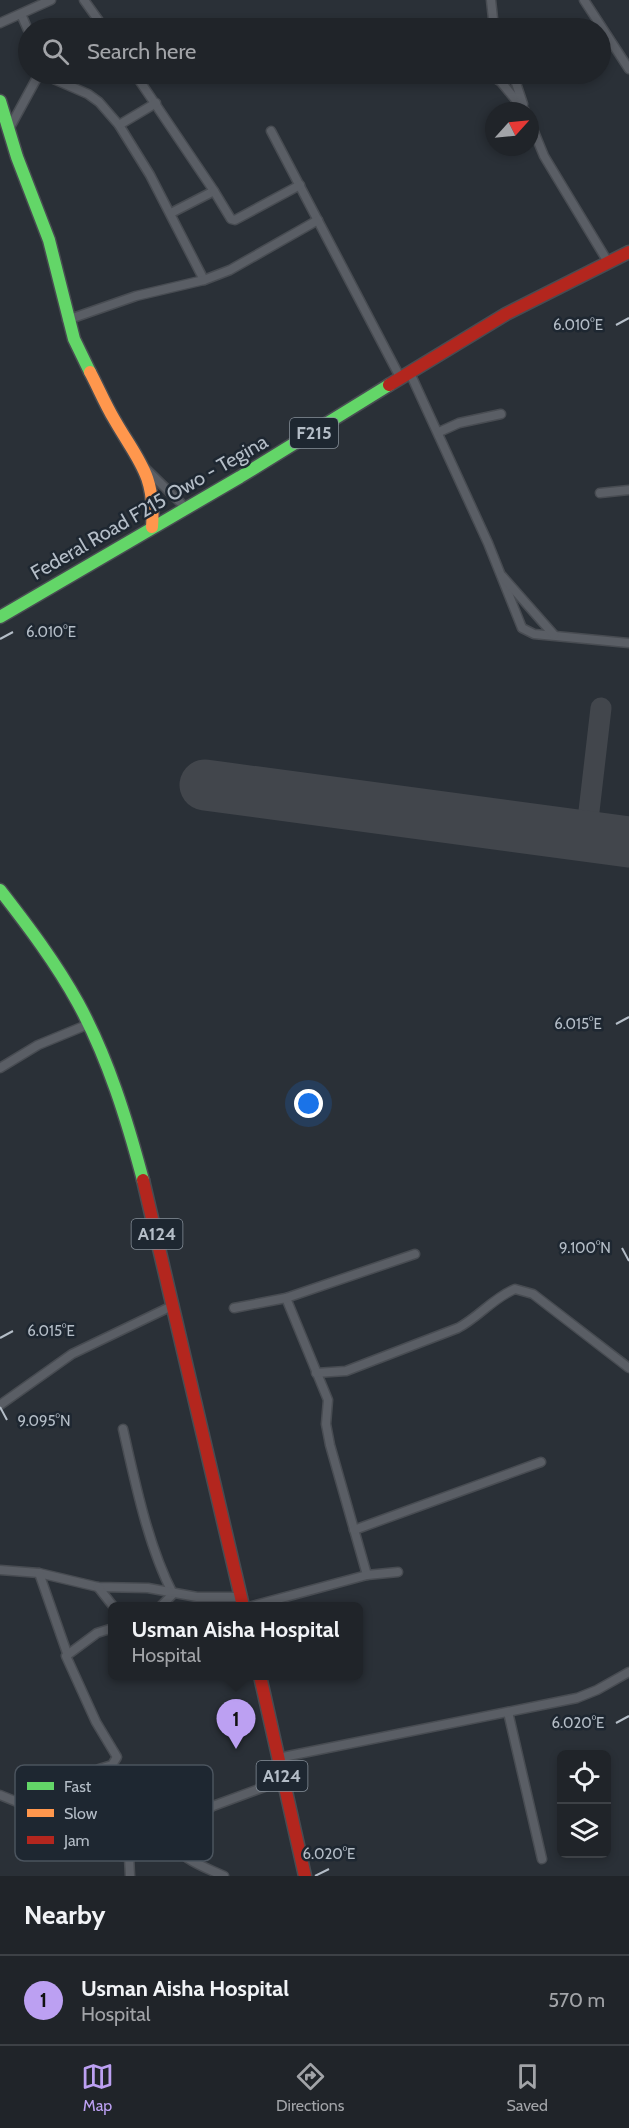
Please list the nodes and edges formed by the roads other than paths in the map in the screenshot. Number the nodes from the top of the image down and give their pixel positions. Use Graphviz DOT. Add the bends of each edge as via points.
graph roads {
  1 [pos="51,0"];
  2 [pos="84,0"];
  3 [pos="490,0"];
  4 [pos="584,0"];
  5 [pos="21,14"];
  6 [pos="23,18"];
  7 [pos="97,18"];
  8 [pos="493,18"];
  9 [pos="596,18"];
  10 [pos="0,23"];
  11 [pos="611,41"];
  12 [pos="629,69"];
  13 [pos="34,84"];
  14 [pos="64,84"];
  15 [pos="142,84"];
  16 [pos="503,84"];
  17 [pos="516,84"];
  18 [pos="0,101"];
  19 [pos="518,102"];
  20 [pos="522,102"];
  21 [pos="156,103"];
  22 [pos="119,125"];
  23 [pos="9,129"];
  24 [pos="272,131"];
  25 [pos="539,144"];
  26 [pos="300,184"];
  27 [pos="214,191"];
  28 [pos="171,213"];
  29 [pos="318,220"];
  30 [pos="629,252"];
  31 [pos="608,262"];
  32 [pos="204,280"];
  33 [pos="67,320"];
  34 [pos="405,376"];
  35 [pos="501,414"];
  36 [pos="439,432"];
  37 [pos="145,468"];
  38 [pos="629,490"];
  39 [pos="600,492"];
  40 [pos="185,507"];
  41 [pos="152,527"];
  42 [pos="501,576"];
  43 [pos="0,617"];
  44 [pos="554,634"];
  45 [pos="629,643"];
  46 [pos="0,890"];
  47 [pos="89,1024"];
  48 [pos="0,1068"];
  49 [pos="415,1254"];
  50 [pos="286,1298"];
  51 [pos="174,1305"];
  52 [pos="234,1308"];
  53 [pos="629,1368"];
  54 [pos="316,1373"];
  55 [pos="0,1405"];
  56 [pos="123,1429"];
  57 [pos="541,1462"];
  58 [pos="354,1530"];
  59 [pos="2,1572"];
  60 [pos="398,1572"];
  61 [pos="39,1573"];
  62 [pos="368,1575"];
  63 [pos="98,1587"];
  64 [pos="173,1594"];
  65 [pos="110,1602"];
  66 [pos="165,1602"];
  67 [pos="242,1602"];
  68 [pos="267,1602"];
  69 [pos="108,1630"];
  70 [pos="67,1653"];
  71 [pos="629,1672"];
  72 [pos="261,1680"];
  73 [pos="508,1712"];
  74 [pos="278,1758"];
  75 [pos="112,1765"];
  76 [pos="283,1780"];
  77 [pos="0,1796"];
  78 [pos="15,1802"];
  79 [pos="213,1806"];
  80 [pos="542,1859"];
  81 [pos="129,1861"];
  82 [pos="192,1861"];
  83 [pos="130,1876"];
  84 [pos="225,1876"];
  85 [pos="235,1876"];
  86 [pos="305,1876"];
  1 -- 5 [label="street"];
  2 -- 7 [label="street"];
  3 -- 8 [label="street"];
  4 -- 9 [label="street"];
  5 -- 6 [label="street"];
  5 -- 10 [label="street"];
  11 -- 12 [label="street"];
  13 -- 23 [label="street"];
  14 -- 22 [label="street" via="99,102"];
  15 -- 21 [label="street"];
  16 -- 19 [label="street"];
  17 -- 20 [label="street"];
  18 -- 23 [label="main road"];
  21 -- 22 [label="street"];
  21 -- 27 [label="street"];
  22 -- 28 [label="street"];
  23 -- 33 [label="main road" via="49,240"];
  24 -- 26 [label="street"];
  25 -- 31 [label="street"];
  26 -- 27 [label="street" via="235,220"];
  26 -- 29 [label="street"];
  27 -- 28 [label="street"];
  28 -- 32 [label="street"];
  29 -- 32 [label="street" via="248,263"];
  29 -- 34 [label="street"];
  30 -- 31 [label="main road, Federal Road F215 Owo - Tegina / F215"];
  31 -- 34 [label="main road, Federal Road F215 Owo - Tegina / F215" via="506,314"];
  32 -- 33 [label="street" via="136,296"];
  33 -- 37 [label="main road" via="93,381"];
  34 -- 36 [label="street"];
  34 -- 40 [label="main road, Federal Road F215 Owo - Tegina / F215"];
  35 -- 36 [label="street" via="459,423"];
  36 -- 42 [label="street"];
  37 -- 40 [label="street"];
  37 -- 41 [label="main road" via="154,501"];
  38 -- 39 [label="street"];
  40 -- 41 [label="main road, Federal Road F215 Owo - Tegina / F215"];
  41 -- 43 [label="main road, Federal Road F215 Owo - Tegina / F215"];
  42 -- 44 [label="street"];
  42 -- 44 [label="street" via="522,628 534,634"];
  44 -- 45 [label="street"];
  46 -- 47 [label="main road, A124" via="52,962"];
  47 -- 48 [label="street" via="38,1045"];
  47 -- 51 [label="main road, A124" via="128,1126"];
  49 -- 50 [label="street"];
  50 -- 52 [label="street"];
  50 -- 54 [label="street"];
  51 -- 55 [label="street" via="72,1354"];
  51 -- 67 [label="main road, A124"];
  53 -- 54 [label="street" via="532,1294 515,1289 502,1294 471,1322 458,1328 346,1371"];
  54 -- 58 [label="street" via="328,1400 326,1424 330,1445"];
  56 -- 64 [label="street" via="135,1482"];
  57 -- 58 [label="street"];
  58 -- 62 [label="street"];
  59 -- 61 [label="street"];
  60 -- 62 [label="street"];
  61 -- 63 [label="street"];
  61 -- 70 [label="street"];
  62 -- 68 [label="street"];
  63 -- 64 [label="street" via="140,1587"];
  63 -- 65 [label="street"];
  64 -- 66 [label="street"];
  64 -- 67 [label="street"];
  69 -- 70 [label="street"];
  70 -- 75 [label="street" via="69,1667 117,1757"];
  71 -- 73 [label="street" via="577,1698"];
  72 -- 74 [label="main road, A124"];
  73 -- 74 [label="street"];
  73 -- 80 [label="street"];
  74 -- 76 [label="main road, A124"];
  76 -- 79 [label="street"];
  76 -- 86 [label="main road, A124"];
  77 -- 78 [label="street"];
  81 -- 83 [label="street"];
  82 -- 84 [label="street"];
  84 -- 85 [label="street"];
}
